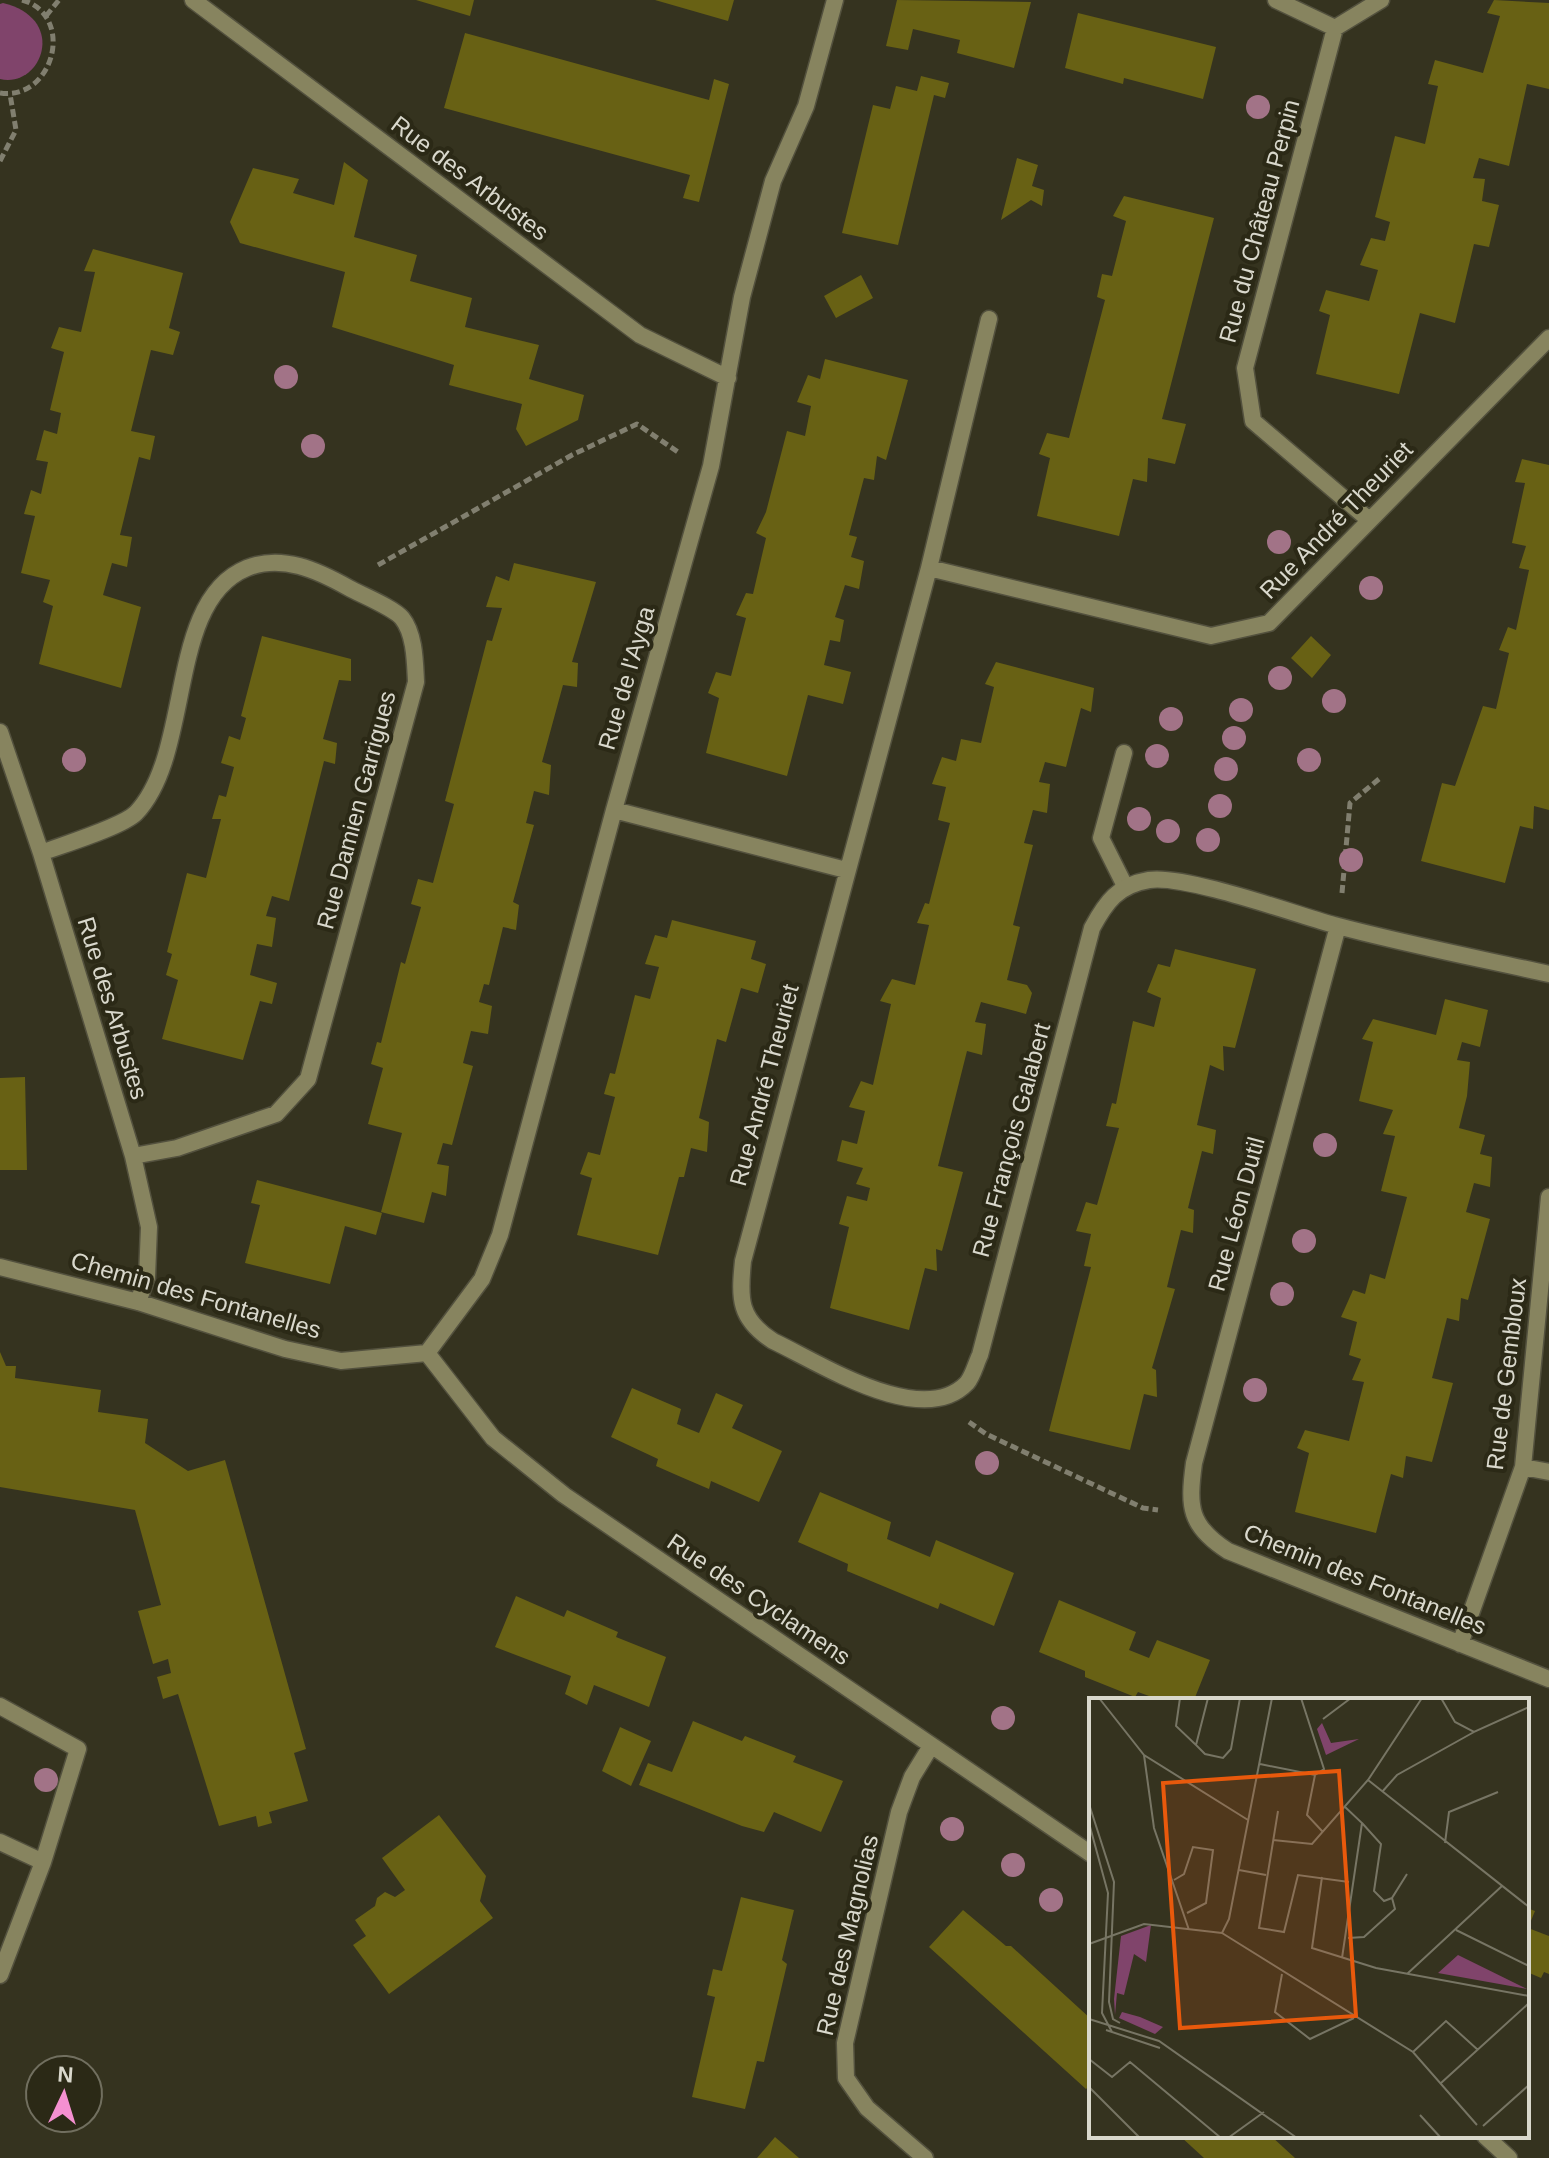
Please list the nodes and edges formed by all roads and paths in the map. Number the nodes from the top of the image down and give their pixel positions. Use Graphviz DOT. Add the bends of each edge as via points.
graph roads {
  1 [pos="22,0"];
  2 [pos="59,0"];
  3 [pos="193,0"];
  4 [pos="835,0"];
  5 [pos="1276,0"];
  6 [pos="1381,0"];
  7 [pos="46,16"];
  8 [pos="1335,28"];
  9 [pos="0,93"];
  10 [pos="10,94"];
  11 [pos="0,161"];
  12 [pos="989,319"];
  13 [pos="1549,338"];
  14 [pos="728,378"];
  15 [pos="678,452"];
  16 [pos="1368,519"];
  17 [pos="929,568"];
  18 [pos="342,584"];
  19 [pos="0,732"];
  20 [pos="1124,753"];
  21 [pos="1379,779"];
  22 [pos="614,810"];
  23 [pos="41,853"];
  24 [pos="846,870"];
  25 [pos="1125,886"];
  26 [pos="1338,926"];
  27 [pos="1549,974"];
  28 [pos="133,1156"];
  29 [pos="1549,1197"];
  30 [pos="0,1267"];
  31 [pos="138,1302"];
  32 [pos="427,1353"];
  33 [pos="939,1401"];
  34 [pos="1523,1467"];
  35 [pos="1549,1472"];
  36 [pos="1193,1516"];
  37 [pos="1460,1644"];
  38 [pos="1549,1679"];
  39 [pos="0,1706"];
  40 [pos="931,1746"];
  41 [pos="0,1842"];
  42 [pos="1089,1853"];
  43 [pos="43,1862"];
  44 [pos="0,1975"];
  45 [pos="1487,2138"];
  46 [pos="925,2158"];
  47 [pos="1509,2158"];
  1 -- 7 [label="path"];
  2 -- 7 [label="path"];
  3 -- 14 [label="street, Rue des Arbustes" via="640,335"];
  4 -- 14 [label="street, Rue de l'Ayga" via="806,106 773,181 742,297"];
  5 -- 8 [label="street"];
  6 -- 8 [label="street"];
  7 -- 10 [label="path" via="53,31 54,58 35,85"];
  8 -- 16 [label="street, Rue du Château Perpin" via="1245,368 1253,421"];
  9 -- 10 [label="path"];
  10 -- 11 [label="path" via="16,130"];
  12 -- 17 [label="street, Rue André Theuriet"];
  13 -- 16 [label="street, Rue André Theuriet"];
  14 -- 22 [label="street, Rue de l'Ayga" via="711,466"];
  15 -- 18 [label="path" via="637,424"];
  16 -- 17 [label="street, Rue André Theuriet" via="1269,623 1211,636"];
  17 -- 24 [label="street, Rue André Theuriet"];
  18 -- 23 [label="street, Rue Damien Garrigues" via="297,565 267,560 227,576 202,610 159,777 134,815"];
  18 -- 28 [label="street, Rue Damien Garrigues" via="402,618 413,648 416,682 308,1079 276,1114 177,1148"];
  19 -- 23 [label="street, Rue des Arbustes"];
  20 -- 25 [label="street" via="1101,838"];
  21 -- 26 [label="path" via="1350,803 1347,812"];
  22 -- 24 [label="street"];
  22 -- 32 [label="street, Rue de l'Ayga" via="500,1235 482,1279"];
  23 -- 28 [label="street, Rue des Arbustes"];
  24 -- 33 [label="street, Rue André Theuriet" via="740,1289 745,1313 773,1341 879,1390"];
  25 -- 26 [label="street" via="1153,879 1185,883"];
  25 -- 33 [label="street, Rue François Galabert" via="1107,902 1092,928 980,1355 967,1382"];
  26 -- 27 [label="street"];
  26 -- 36 [label="street, Rue Léon Dutil" via="1194,1463"];
  28 -- 31 [label="street, Rue des Arbustes" via="149,1227 147,1277"];
  29 -- 34 [label="street, Rue de Gembloux"];
  30 -- 31 [label="street, Chemin des Fontanelles"];
  31 -- 32 [label="street, Chemin des Fontanelles" via="285,1349 341,1361"];
  32 -- 40 [label="street, Rue des Cyclamens" via="493,1438 564,1495"];
  33 -- 36 [label="path" via="986,1434 1143,1508"];
  34 -- 35 [label="street"];
  34 -- 37 [label="street, Rue de Gembloux"];
  36 -- 37 [label="street, Chemin des Fontanelles" via="1205,1536 1228,1551"];
  37 -- 38 [label="street, Chemin des Fontanelles"];
  39 -- 43 [label="street" via="78,1749"];
  40 -- 42 [label="street, Rue des Cyclamens"];
  40 -- 46 [label="street, Rue des Magnolias" via="899,1812 845,2043 846,2078 867,2108"];
  41 -- 43 [label="street"];
  43 -- 44 [label="street"];
  45 -- 47 [label="street"];
}
